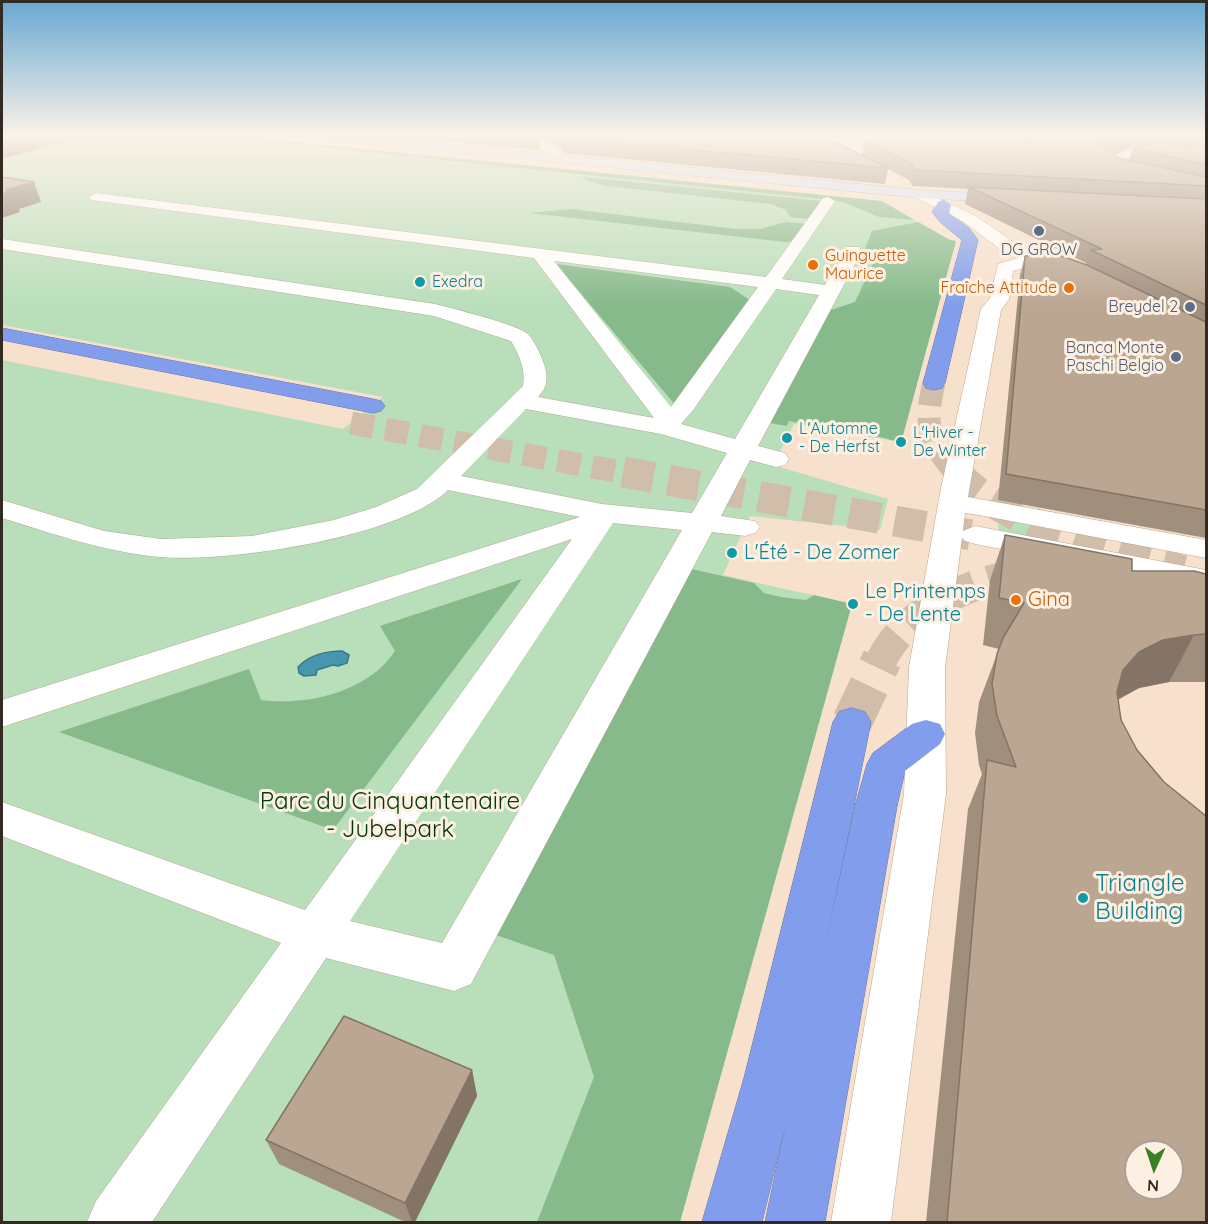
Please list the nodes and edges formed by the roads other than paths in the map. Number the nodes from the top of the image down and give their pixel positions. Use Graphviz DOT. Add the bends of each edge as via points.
graph roads {
  1 [pos="912,193"];
  2 [pos="921,194"];
  3 [pos="96,197"];
  4 [pos="995,199"];
  5 [pos="1030,200"];
  6 [pos="828,201"];
  7 [pos="943,205"];
  8 [pos="970,219"];
  9 [pos="2,244"];
  10 [pos="1010,248"];
  11 [pos="853,251"];
  12 [pos="540,254"];
  13 [pos="1038,261"];
  14 [pos="1058,268"];
  15 [pos="770,284"];
  16 [pos="831,291"];
  17 [pos="991,309"];
  18 [pos="2,334"];
  19 [pos="2,352"];
  20 [pos="934,383"];
  21 [pos="521,401"];
  22 [pos="373,406"];
  23 [pos="351,423"];
  24 [pos="667,424"];
  25 [pos="742,449"];
  26 [pos="776,459"];
  27 [pos="441,480"];
  28 [pos="8,516"];
  29 [pos="601,516"];
  30 [pos="964,519"];
  31 [pos="723,525"];
  32 [pos="1206,549"];
  33 [pos="1206,580"];
  34 [pos="2,714"];
  35 [pos="852,722"];
  36 [pos="926,734"];
  37 [pos="2,819"];
  38 [pos="314,934"];
  39 [pos="117,1222"];
  40 [pos="732,1222"];
  41 [pos="795,1222"];
  42 [pos="861,1222"];
  1 -- 2 [label="street"];
  2 -- 4 [label="street"];
  2 -- 7 [label="street"];
  3 -- 12 [label="street"];
  4 -- 5 [label="street"];
  4 -- 8 [label="street" via="963,208"];
  6 -- 15 [label="street"];
  7 -- 8 [label="street"];
  7 -- 20 [label="highway" via="941,217 963,229 970,240"];
  8 -- 10 [label="street"];
  9 -- 21 [label="street" via="435,310 466,318 519,337 533,365 536,382"];
  10 -- 13 [label="street"];
  10 -- 17 [label="street" via="989,256 982,296"];
  11 -- 16 [label="street"];
  12 -- 15 [label="street"];
  12 -- 24 [label="street"];
  13 -- 14 [label="street"];
  13 -- 17 [label="street" via="1004,268 999,299"];
  15 -- 16 [label="street"];
  15 -- 24 [label="street" via="686,404"];
  16 -- 25 [label="street"];
  17 -- 30 [label="street"];
  18 -- 22 [label="highway"];
  19 -- 23 [label="highway"];
  21 -- 24 [label="street"];
  21 -- 27 [label="street"];
  24 -- 25 [label="street"];
  25 -- 26 [label="street"];
  25 -- 31 [label="street"];
  27 -- 28 [label="street" via="427,495 365,520 284,540 230,547 172,548 121,543"];
  27 -- 29 [label="street"];
  29 -- 31 [label="street"];
  29 -- 34 [label="street"];
  29 -- 38 [label="street"];
  30 -- 32 [label="street" via="979,506"];
  30 -- 33 [label="street"];
  30 -- 36 [label="street" via="927,667"];
  31 -- 38 [label="street" via="454,968"];
  35 -- 40 [label="highway" via="771,1078"];
  36 -- 41 [label="highway" via="887,764"];
  36 -- 42 [label="street" via="925,794"];
  37 -- 38 [label="street"];
  38 -- 39 [label="street"];
}
